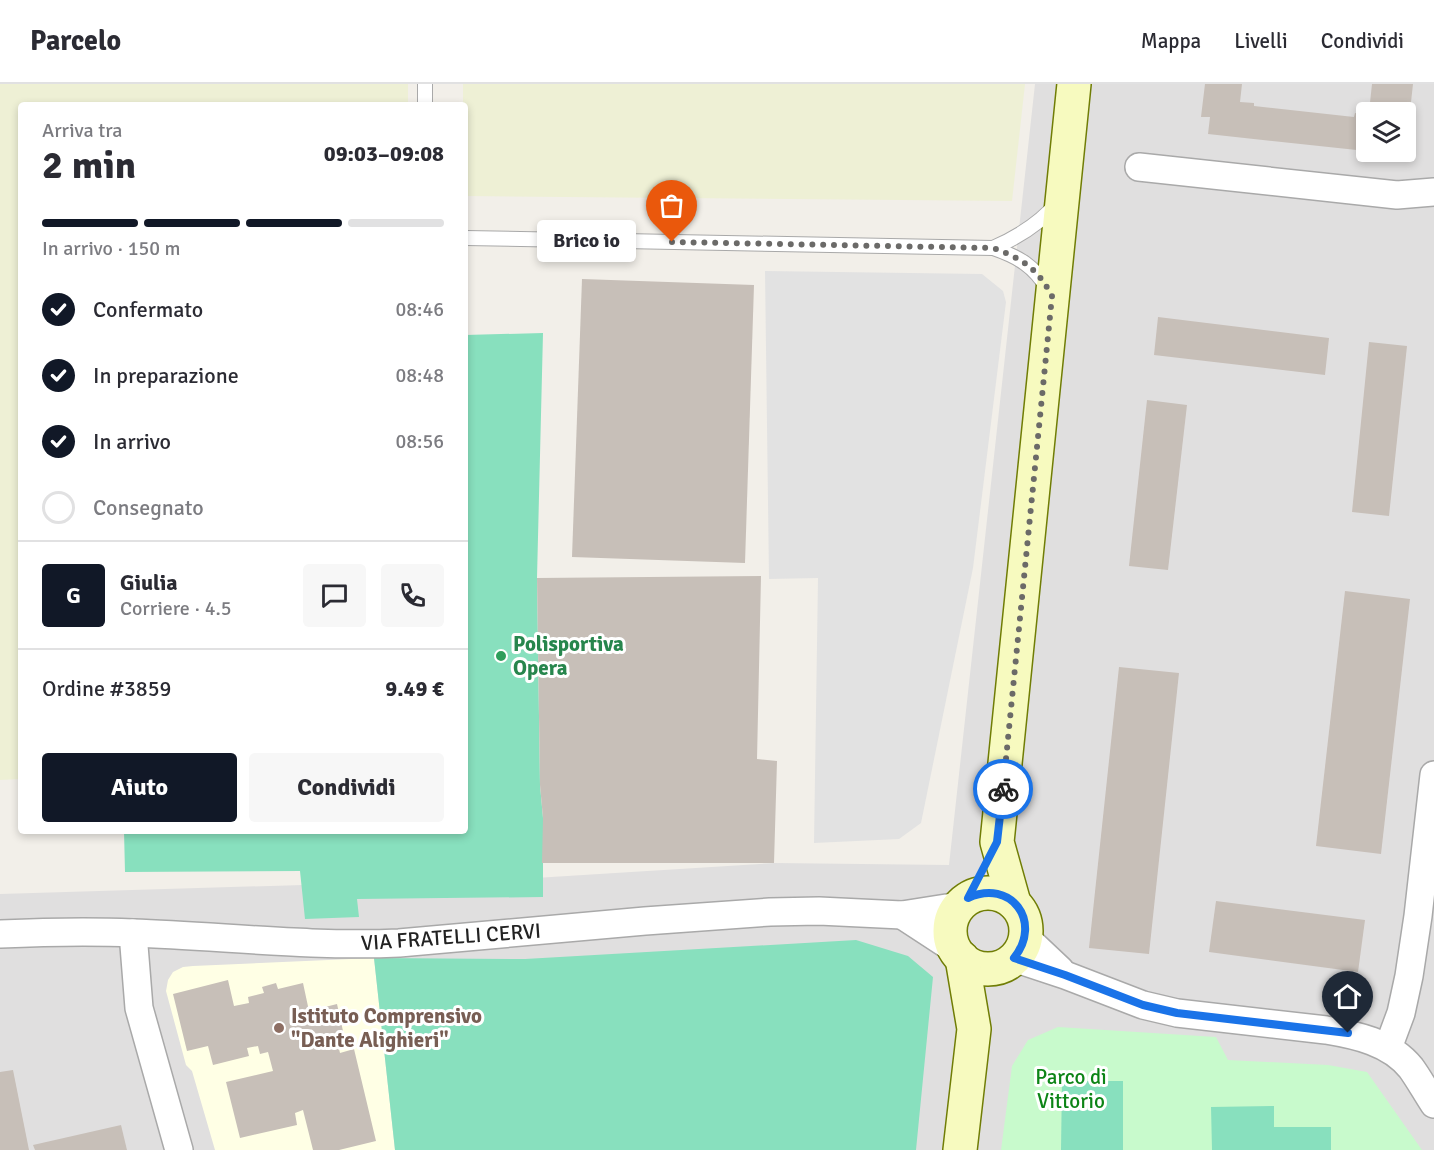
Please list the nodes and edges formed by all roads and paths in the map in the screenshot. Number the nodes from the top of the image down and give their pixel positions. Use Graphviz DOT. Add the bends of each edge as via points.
graph roads {
  1 [pos="425,84"];
  2 [pos="1074,84"];
  3 [pos="424,102"];
  4 [pos="1139,168"];
  5 [pos="1434,192"];
  6 [pos="1062,197"];
  7 [pos="468,238"];
  8 [pos="993,248"];
  9 [pos="1052,296"];
  10 [pos="1434,775"];
  11 [pos="997,842"];
  12 [pos="964,902"];
  13 [pos="1014,903"];
  14 [pos="902,915"];
  15 [pos="133,933"];
  16 [pos="0,934"];
  17 [pos="958,954"];
  18 [pos="1014,954"];
  19 [pos="974,1029"];
  20 [pos="1388,1048"];
  21 [pos="1434,1104"];
  22 [pos="179,1150"];
  23 [pos="960,1150"];
  1 -- 3 [label="lane"];
  2 -- 6 [label="street"];
  4 -- 5 [label="street" via="1397,195"];
  6 -- 8 [label="lane" via="1029,229"];
  6 -- 9 [label="street"];
  7 -- 8 [label="lane"];
  8 -- 9 [label="lane" via="1032,267"];
  9 -- 11 [label="street"];
  10 -- 20 [label="street" via="1409,976"];
  11 -- 12 [label="street"];
  11 -- 13 [label="street"];
  12 -- 13 [label="street" via="987,892"];
  12 -- 14 [label="street, VIA FRATELLI CERVI"];
  12 -- 17 [label="street" via="950,927 950,938"];
  13 -- 18 [label="street" via="1025,925"];
  14 -- 15 [label="street, VIA FRATELLI CERVI" via="819,910 770,912 358,945"];
  14 -- 17 [label="street, VIA FRATELLI CERVI"];
  15 -- 16 [label="street, VIA FRATELLI CERVI"];
  15 -- 22 [label="street" via="139,1008"];
  17 -- 18 [label="street" via="981,968 993,968"];
  17 -- 19 [label="street"];
  18 -- 19 [label="street"];
  18 -- 20 [label="street" via="1143,1005 1177,1013 1348,1033"];
  19 -- 23 [label="street"];
  20 -- 21 [label="street" via="1411,1068"];
}
